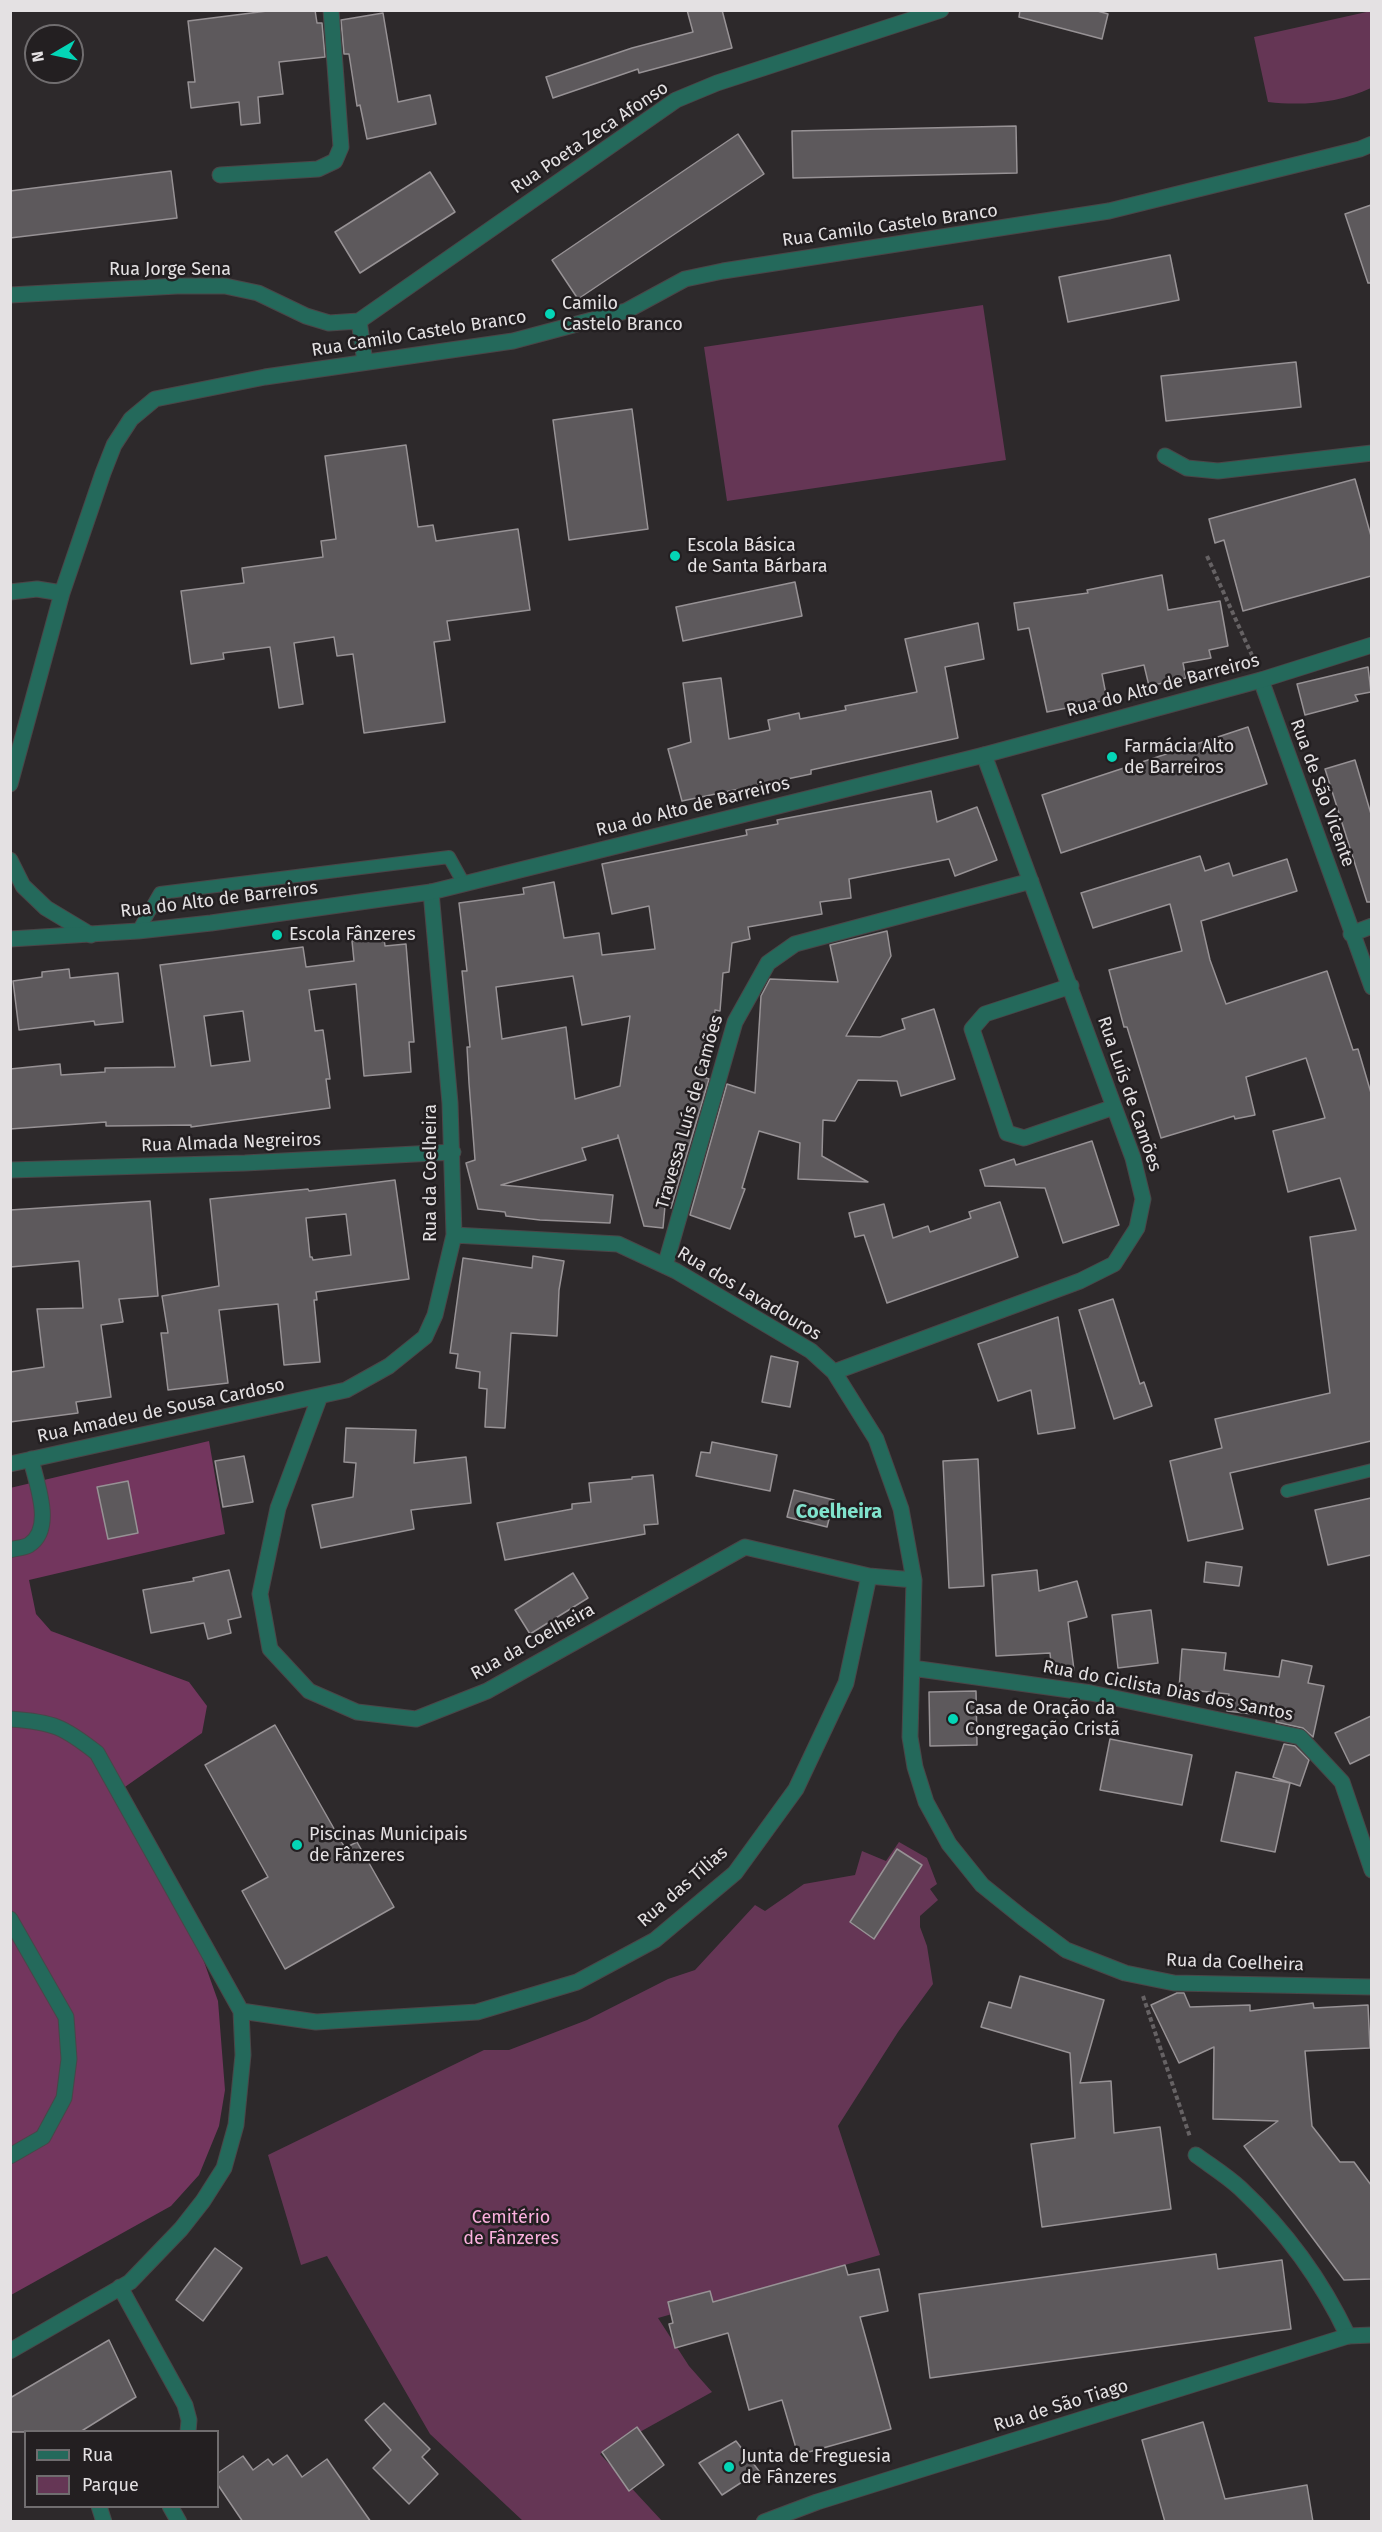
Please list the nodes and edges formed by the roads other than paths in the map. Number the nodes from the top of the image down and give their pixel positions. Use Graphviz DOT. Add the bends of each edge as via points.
graph roads {
  1 [pos="331,10"];
  2 [pos="941,10"];
  3 [pos="1371,144"];
  4 [pos="220,175"];
  5 [pos="10,295"];
  6 [pos="359,321"];
  7 [pos="365,362"];
  8 [pos="1371,453"];
  9 [pos="1166,456"];
  10 [pos="10,592"];
  11 [pos="62,593"];
  12 [pos="1371,645"];
  13 [pos="1259,673"];
  14 [pos="984,755"];
  15 [pos="10,784"];
  16 [pos="10,860"];
  17 [pos="1031,881"];
  18 [pos="464,884"];
  19 [pos="17,886"];
  20 [pos="431,892"];
  21 [pos="1371,927"];
  22 [pos="138,931"];
  23 [pos="91,934"];
  24 [pos="1351,934"];
  25 [pos="10,939"];
  26 [pos="1071,986"];
  27 [pos="1371,987"];
  28 [pos="1114,1107"];
  29 [pos="453,1152"];
  30 [pos="10,1170"];
  31 [pos="454,1235"];
  32 [pos="665,1266"];
  33 [pos="834,1372"];
  34 [pos="320,1396"];
  35 [pos="31,1459"];
  36 [pos="10,1464"];
  37 [pos="1371,1470"];
  38 [pos="1287,1491"];
  39 [pos="10,1550"];
  40 [pos="869,1576"];
  41 [pos="914,1580"];
  42 [pos="912,1668"];
  43 [pos="10,1719"];
  44 [pos="1371,1870"];
  45 [pos="10,1919"];
  46 [pos="1371,1987"];
  47 [pos="241,2011"];
  48 [pos="1196,2155"];
  49 [pos="10,2156"];
  50 [pos="120,2287"];
  51 [pos="1371,2335"];
  52 [pos="1348,2337"];
  53 [pos="10,2351"];
  54 [pos="188,2430"];
  55 [pos="171,2508"];
  56 [pos="179,2522"];
  57 [pos="764,2522"];
  1 -- 4 [label="street" via="341,147 335,161 318,169"];
  2 -- 6 [label="street, Rua Poeta Zeca Afonso" via="676,100"];
  3 -- 7 [label="street, Rua Camilo Castelo Branco" via="1109,211 723,270 685,279 626,311 586,323 513,341"];
  5 -- 6 [label="street, Rua Jorge Sena" via="225,286 258,293 306,316 329,322"];
  6 -- 7 [label="street"];
  7 -- 11 [label="street, Rua Camilo Castelo Branco" via="155,399 131,419 114,446"];
  8 -- 9 [label="street" via="1218,471 1187,468"];
  10 -- 11 [label="street" via="38,589"];
  11 -- 15 [label="street, Rua Camilo Castelo Branco"];
  12 -- 13 [label="street, Rua do Alto de Barreiros"];
  13 -- 14 [label="street, Rua do Alto de Barreiros"];
  13 -- 24 [label="street, Rua de São Vicente"];
  14 -- 17 [label="street, Rua Luís de Camões"];
  14 -- 18 [label="street, Rua do Alto de Barreiros"];
  16 -- 19 [label="street"];
  17 -- 26 [label="street, Rua Luís de Camões"];
  17 -- 32 [label="street, Travessa Luís de Camões" via="795,945 768,963 735,1022"];
  18 -- 20 [label="street, Rua do Alto de Barreiros"];
  18 -- 22 [label="lane" via="449,857 160,892"];
  19 -- 23 [label="street"];
  20 -- 22 [label="street, Rua do Alto de Barreiros"];
  20 -- 29 [label="street, Rua da Coelheira"];
  21 -- 24 [label="street"];
  22 -- 23 [label="street, Rua do Alto de Barreiros"];
  23 -- 25 [label="street, Rua do Alto de Barreiros"];
  24 -- 27 [label="street, Rua de São Vicente"];
  26 -- 28 [label="street, Rua Luís de Camões"];
  26 -- 28 [label="street" via="985,1014 972,1029 1007,1133 1024,1138"];
  28 -- 33 [label="street, Rua Luís de Camões" via="1143,1198 1137,1228 1114,1264 1080,1281"];
  29 -- 30 [label="street, Rua Almada Negreiros"];
  29 -- 31 [label="street, Rua da Coelheira"];
  31 -- 32 [label="street, Rua dos Lavadouros" via="618,1244"];
  31 -- 34 [label="street, Rua da Coelheira" via="435,1315 425,1337 389,1366 346,1390"];
  32 -- 33 [label="street, Rua dos Lavadouros" via="811,1351"];
  33 -- 41 [label="street, Rua dos Lavadouros" via="876,1439 901,1509"];
  34 -- 35 [label="street, Rua Amadeu de Sousa Cardoso"];
  34 -- 40 [label="street, Rua da Coelheira" via="278,1508 260,1594 270,1649 309,1691 357,1712 416,1719 487,1691 745,1547"];
  35 -- 36 [label="street, Rua Amadeu de Sousa Cardoso"];
  35 -- 39 [label="street" via="42,1510 41,1532 28,1546"];
  37 -- 38 [label="lane"];
  40 -- 41 [label="street, Rua da Coelheira"];
  40 -- 47 [label="street, Rua das Tílias" via="846,1683 796,1789 735,1873 656,1940 578,1982 477,2012 316,2022"];
  41 -- 42 [label="street, Rua da Coelheira"];
  42 -- 44 [label="street, Rua do Ciclista Dias dos Santos" via="1092,1693 1300,1737 1342,1782"];
  42 -- 46 [label="street, Rua da Coelheira" via="910,1737 926,1802 949,1844 982,1885 1066,1950 1136,1975 1174,1983"];
  43 -- 47 [label="street" via="34,1720 65,1729 98,1753"];
  45 -- 49 [label="street" via="66,2017 69,2059 64,2098 43,2137"];
  47 -- 50 [label="street" via="243,2055 236,2125 224,2168 181,2229 130,2282"];
  48 -- 52 [label="street" via="1239,2187 1278,2227 1332,2303"];
  50 -- 53 [label="street"];
  50 -- 54 [label="street" via="184,2405"];
  51 -- 52 [label="street, Rua de São Tiago"];
  52 -- 57 [label="street, Rua de São Tiago" via="817,2502"];
  55 -- 56 [label="street"];
}
